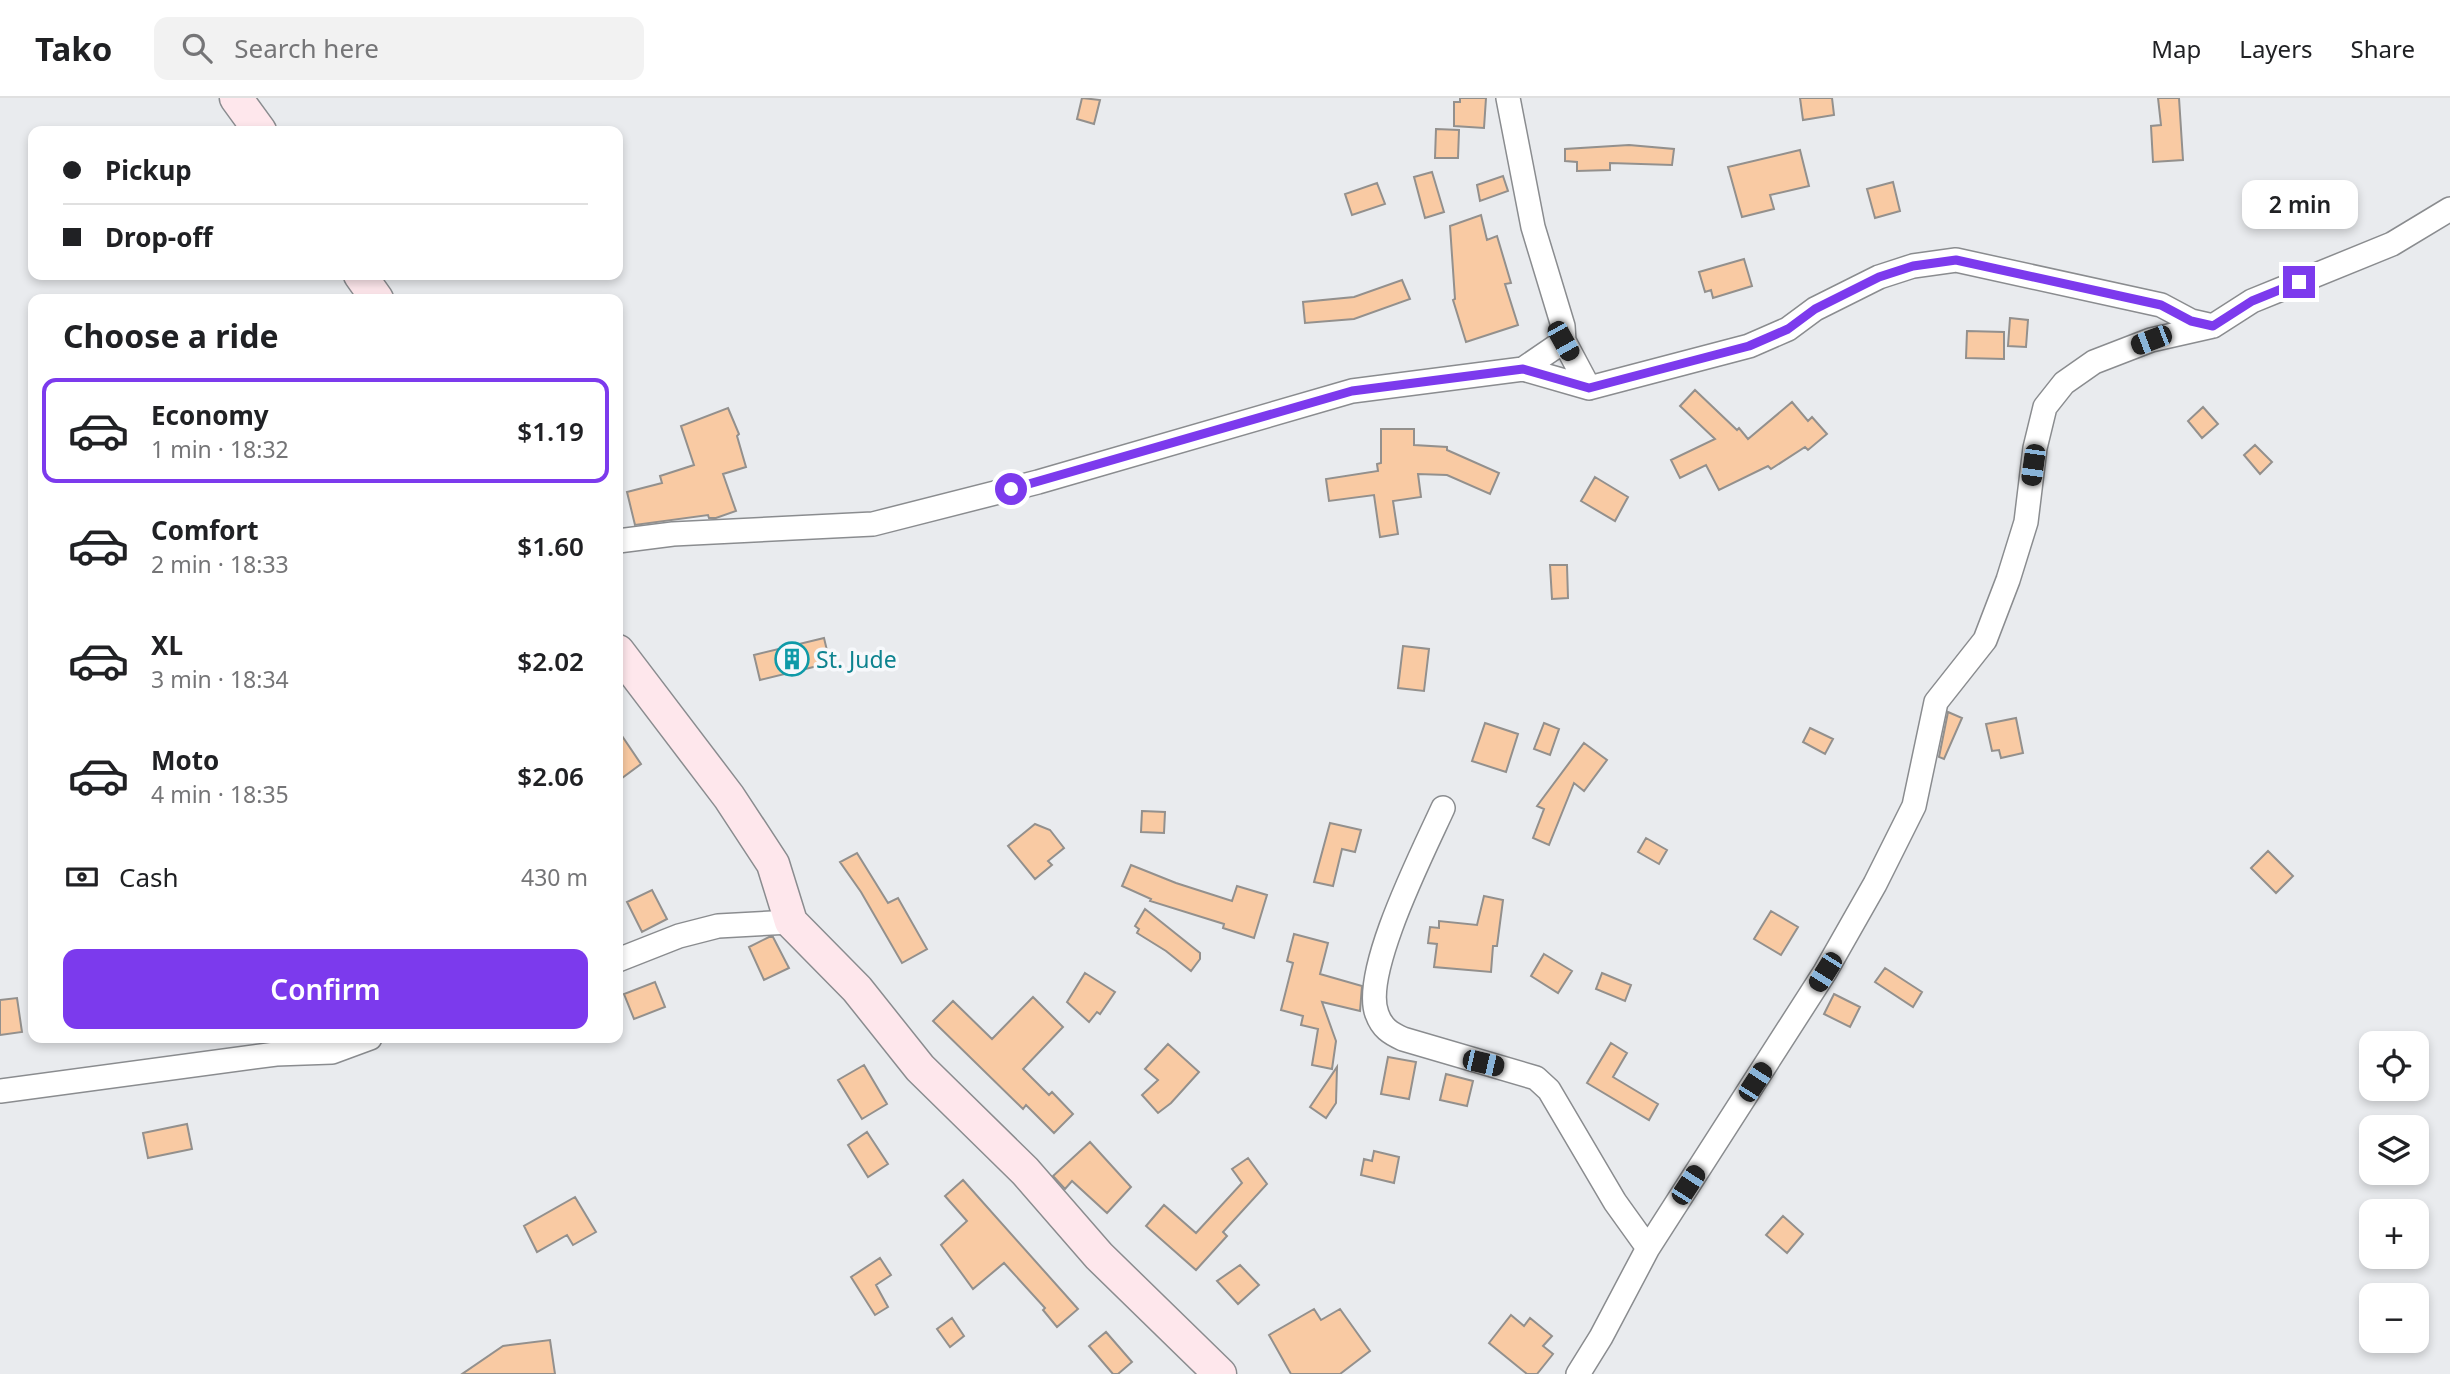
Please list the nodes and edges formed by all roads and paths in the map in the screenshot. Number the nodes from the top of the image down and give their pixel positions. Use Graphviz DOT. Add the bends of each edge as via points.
graph roads {
  1 [pos="1508,98"];
  2 [pos="2450,209"];
  3 [pos="2213,326"];
  4 [pos="1563,341"];
  5 [pos="1523,369"];
  6 [pos="1589,388"];
  7 [pos="623,540"];
  8 [pos="623,658"];
  9 [pos="1443,808"];
  10 [pos="791,922"];
  11 [pos="623,958"];
  12 [pos="356,1043"];
  13 [pos="0,1091"];
  14 [pos="1648,1248"];
  15 [pos="1220,1374"];
  16 [pos="1578,1374"];
  1 -- 4 [label="street" via="1533,227 1563,326"];
  2 -- 3 [label="street" via="2392,244 2252,301"];
  3 -- 6 [label="street" via="2191,321 2161,305 1956,260 1879,277 1749,346"];
  3 -- 14 [label="street" via="2151,340 2094,362 2064,383 2045,407 2026,523 2008,580 1985,640 1937,702 1914,806 1825,972"];
  4 -- 5 [label="street"];
  4 -- 6 [label="street"];
  5 -- 6 [label="street"];
  5 -- 7 [label="street" via="1352,391 1038,482 873,524"];
  8 -- 10 [label="main road" via="729,797 773,864"];
  9 -- 14 [label="street" via="1391,926 1380,961 1375,1012 1385,1031 1403,1039 1536,1078 1549,1090 1615,1202"];
  10 -- 11 [label="street" via="718,926"];
  10 -- 15 [label="main road" via="857,989 920,1068 1025,1171 1099,1256"];
  12 -- 13 [label="street" via="332,1052 276,1054"];
  14 -- 16 [label="street"];
}
